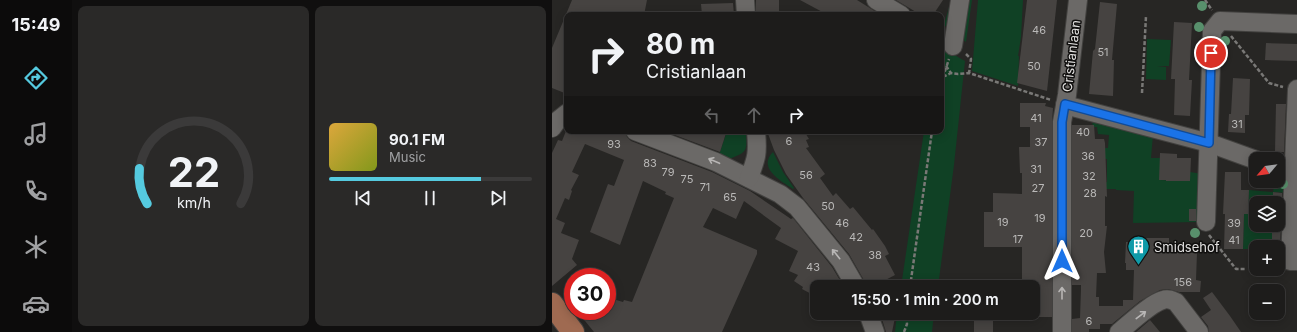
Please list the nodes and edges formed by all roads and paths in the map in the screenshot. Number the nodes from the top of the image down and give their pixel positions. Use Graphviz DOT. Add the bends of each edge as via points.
graph roads {
  1 [pos="745,0"];
  2 [pos="876,0"];
  3 [pos="960,0"];
  4 [pos="1078,0"];
  5 [pos="746,12"];
  6 [pos="896,12"];
  7 [pos="1146,16"];
  8 [pos="1220,22"];
  9 [pos="1297,24"];
  10 [pos="952,45"];
  11 [pos="946,66"];
  12 [pos="944,73"];
  13 [pos="952,73"];
  14 [pos="969,73"];
  15 [pos="944,77"];
  16 [pos="1297,89"];
  17 [pos="1142,93"];
  18 [pos="1065,104"];
  19 [pos="564,115"];
  20 [pos="552,128"];
  21 [pos="643,134"];
  22 [pos="756,134"];
  23 [pos="932,134"];
  24 [pos="1209,143"];
  25 [pos="1249,157"];
  26 [pos="1289,172"];
  27 [pos="749,178"];
  28 [pos="1206,222"];
  29 [pos="1297,261"];
  30 [pos="1246,269"];
  31 [pos="852,280"];
  32 [pos="911,280"];
  33 [pos="552,304"];
  34 [pos="871,320"];
  35 [pos="907,320"];
  36 [pos="573,332"];
  37 [pos="875,332"];
  38 [pos="904,332"];
  39 [pos="1062,332"];
  40 [pos="1119,332"];
  41 [pos="1199,332"];
  1 -- 5 [label="street"];
  2 -- 6 [label="street"];
  3 -- 10 [label="street"];
  4 -- 18 [label="street, Cristianlaan"];
  7 -- 17 [label="path"];
  8 -- 9 [label="street"];
  8 -- 16 [label="path" via="1268,83"];
  8 -- 24 [label="street" via="1212,31 1211,38"];
  10 -- 11 [label="path"];
  10 -- 14 [label="path" via="971,58"];
  11 -- 12 [label="path"];
  11 -- 13 [label="path"];
  13 -- 14 [label="path"];
  13 -- 15 [label="path"];
  14 -- 18 [label="path"];
  16 -- 26 [label="street"];
  18 -- 24 [label="street, Cristianlaan"];
  39 -- 18 [label="street, one-way" via="1062,122"];
  19 -- 20 [label="street"];
  27 -- 21 [label="street, one-way" via="716,162"];
  22 -- 27 [label="street" via="757,159"];
  23 -- 32 [label="path"];
  24 -- 25 [label="street, Cristianlaan"];
  24 -- 28 [label="street"];
  26 -- 29 [label="street" via="1290,261"];
  31 -- 27 [label="street, one-way" via="841,261 797,207 780,194"];
  28 -- 30 [label="path" via="1206,231 1236,269"];
  33 -- 36 [label="main road"];
  34 -- 37 [label="street"];
  35 -- 38 [label="path"];
  40 -- 41 [label="street, one-way" via="1164,299 1176,302"];
}
